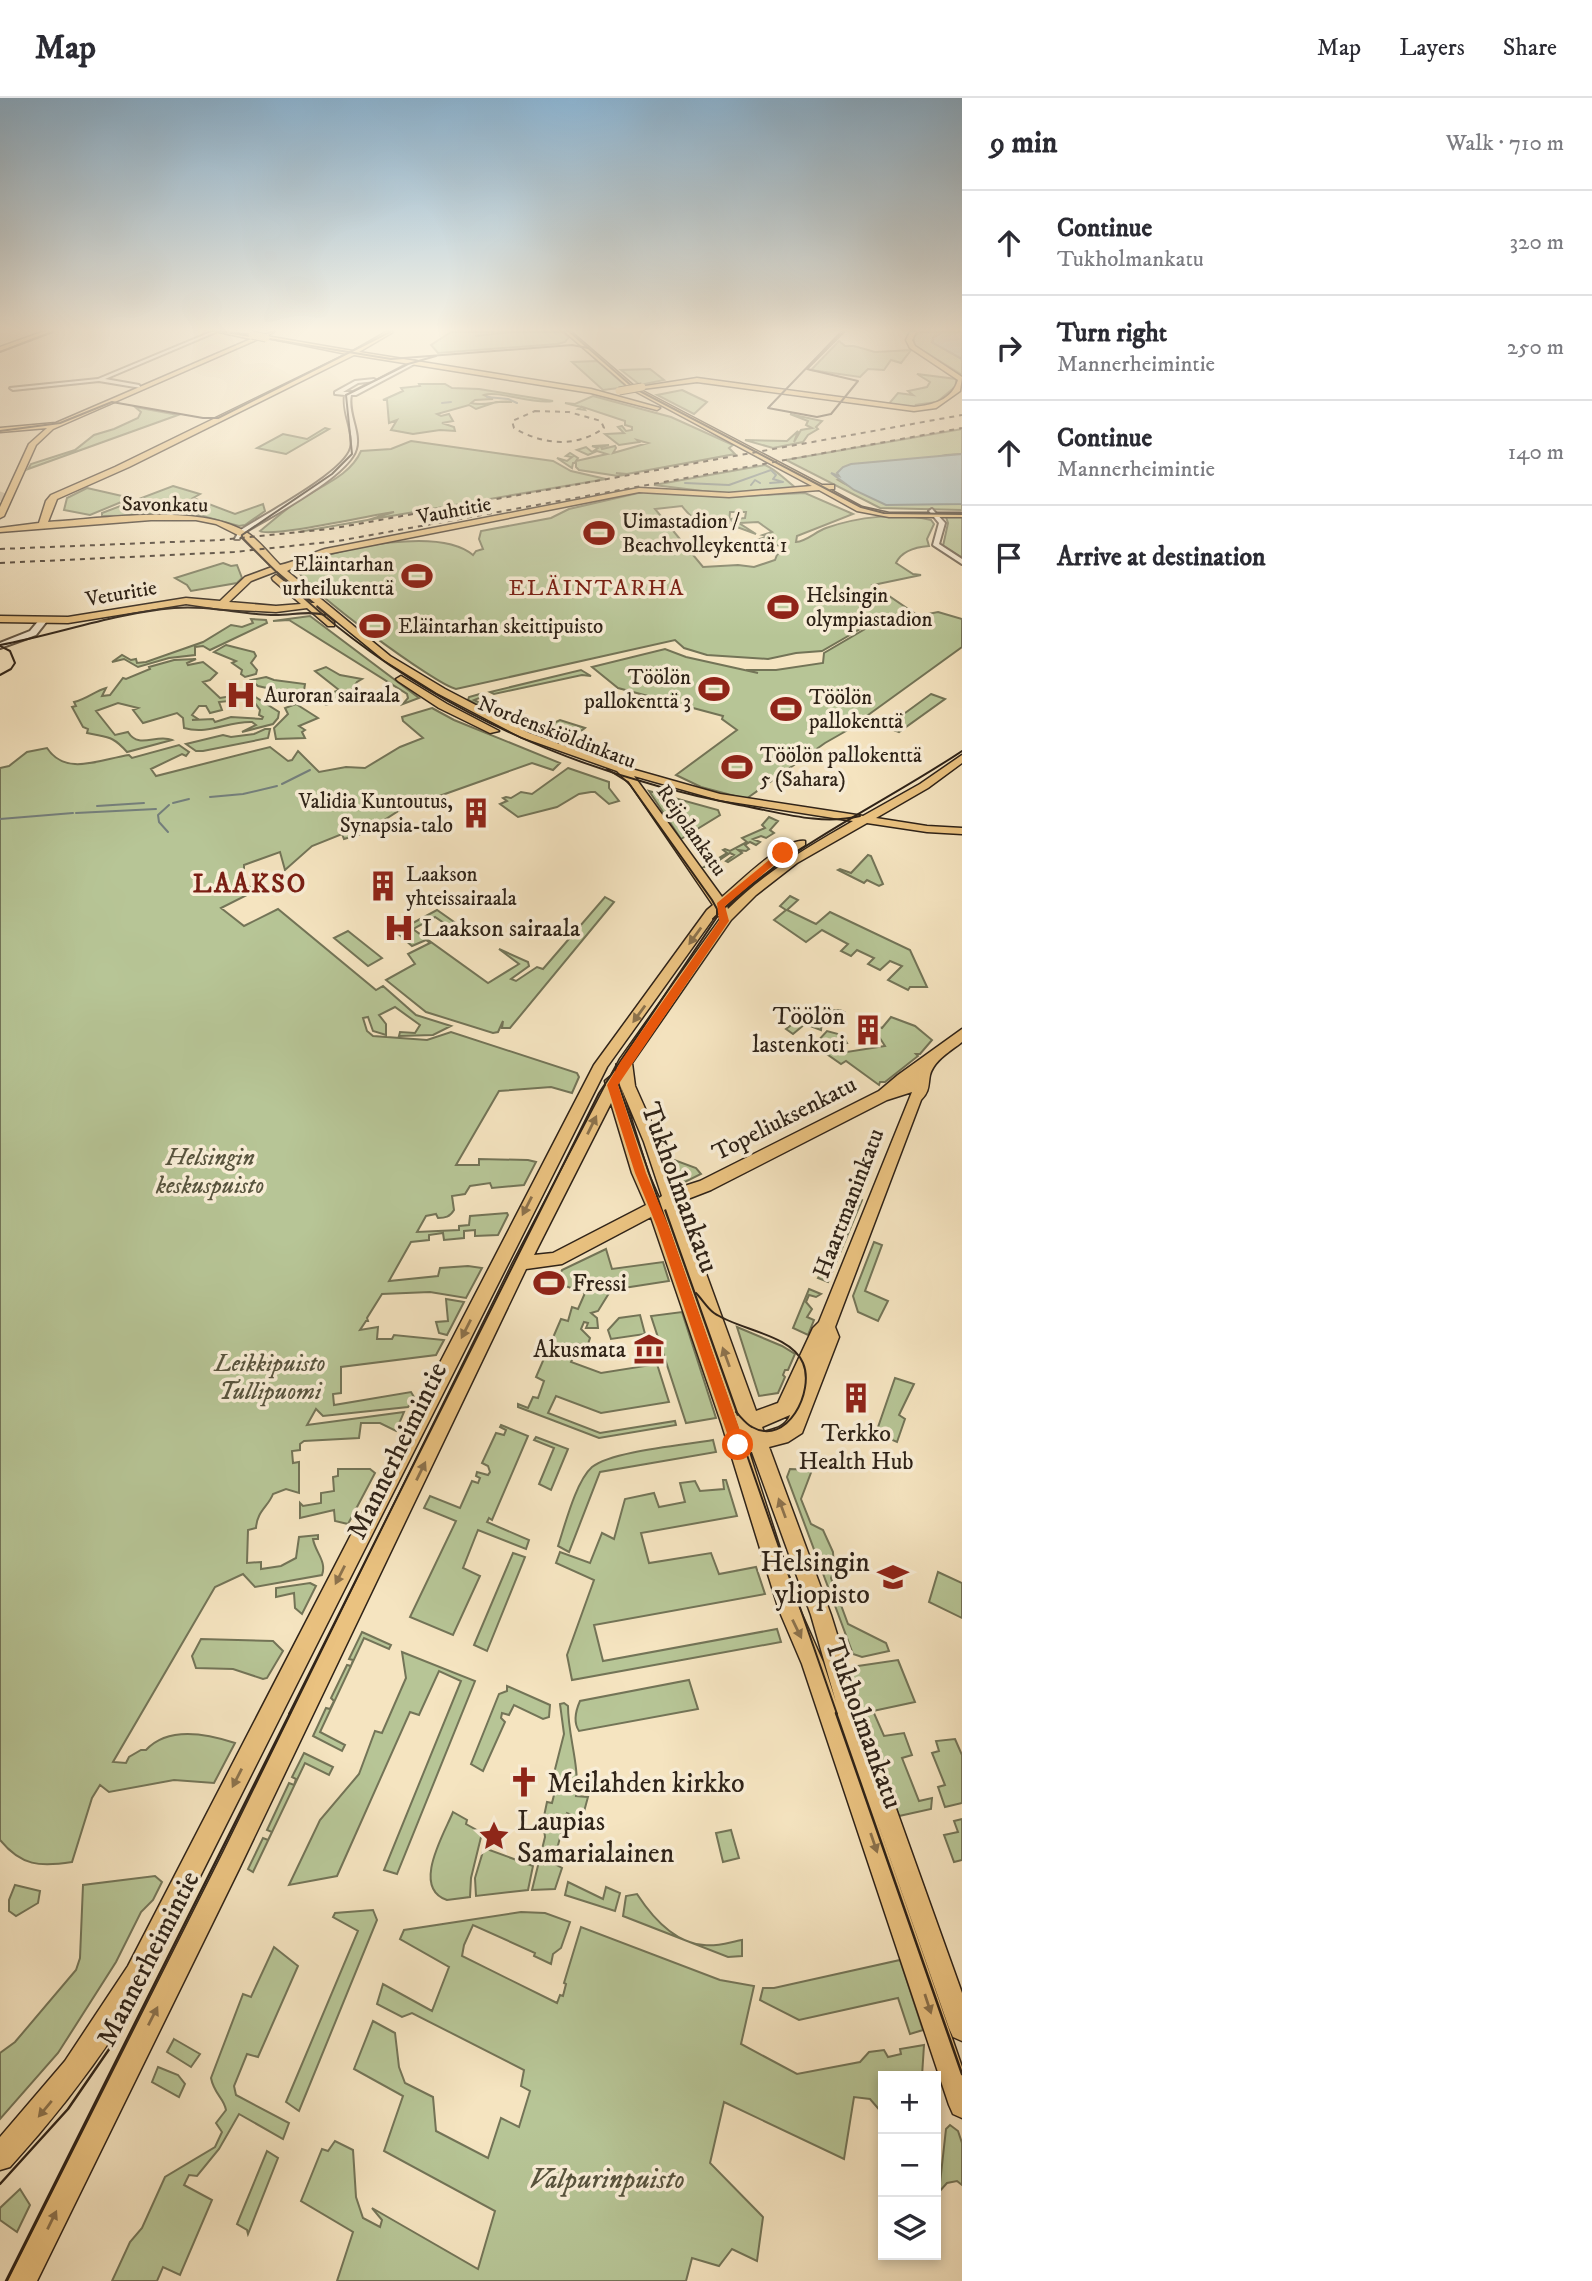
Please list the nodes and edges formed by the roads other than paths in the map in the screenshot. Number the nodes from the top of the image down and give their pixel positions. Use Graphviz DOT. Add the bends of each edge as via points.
graph roads {
  1 [pos="39,434"];
  2 [pos="43,434"];
  3 [pos="185,434"];
  4 [pos="352,434"];
  5 [pos="721,434"];
  6 [pos="17,464"];
  7 [pos="827,488"];
  8 [pos="6,490"];
  9 [pos="277,510"];
  10 [pos="962,513"];
  11 [pos="934,514"];
  12 [pos="0,516"];
  13 [pos="48,523"];
  14 [pos="2,526"];
  15 [pos="239,535"];
  16 [pos="962,562"];
  17 [pos="280,569"];
  18 [pos="267,571"];
  19 [pos="222,604"];
  20 [pos="315,605"];
  21 [pos="0,621"];
  22 [pos="37,624"];
  23 [pos="0,643"];
  24 [pos="962,746"];
  25 [pos="962,758"];
  26 [pos="615,772"];
  27 [pos="635,783"];
  28 [pos="851,821"];
  29 [pos="962,831"];
  30 [pos="719,913"];
  31 [pos="962,1034"];
  32 [pos="617,1045"];
  33 [pos="932,1059"];
  34 [pos="625,1063"];
  35 [pos="924,1076"];
  36 [pos="612,1085"];
  37 [pos="911,1086"];
  38 [pos="664,1208"];
  39 [pos="517,1257"];
  40 [pos="826,1327"];
  41 [pos="750,1421"];
  42 [pos="731,1425"];
  43 [pos="758,1442"];
  44 [pos="738,1445"];
  45 [pos="962,2028"];
  46 [pos="962,2105"];
  47 [pos="0,2157"];
  48 [pos="22,2281"];
  1 -- 6 [label="main road" via="24,445"];
  2 -- 6 [label="main road"];
  3 -- 13 [label="main road" via="58,499"];
  4 -- 9 [label="street" via="352,456 336,472"];
  5 -- 7 [label="main road"];
  6 -- 8 [label="main road"];
  6 -- 12 [label="main road"];
  7 -- 11 [label="main road" via="873,513"];
  7 -- 17 [label="main road, Vauhtitie" via="729,495 635,490 325,552"];
  9 -- 15 [label="street" via="253,532"];
  10 -- 11 [label="main road"];
  11 -- 16 [label="street" via="939,528 936,545"];
  13 -- 14 [label="main road, Savonkatu"];
  13 -- 15 [label="main road, Savonkatu" via="188,518 222,524"];
  15 -- 17 [label="main road, Nordenskiöldinkatu"];
  15 -- 18 [label="main road, Nordenskiöldinkatu"];
  17 -- 18 [label="main road"];
  17 -- 20 [label="main road, Nordenskiöldinkatu"];
  18 -- 19 [label="main road" via="247,580"];
  18 -- 20 [label="main road, Nordenskiöldinkatu"];
  19 -- 20 [label="main road, Veturitie" via="270,612"];
  19 -- 22 [label="main road, Veturitie" via="170,606 82,622"];
  19 -- 22 [label="main road, Veturitie" via="178,602"];
  20 -- 26 [label="main road, Nordenskiöldinkatu" via="451,697 525,735"];
  20 -- 26 [label="main road, Nordenskiöldinkatu" via="403,680 443,706 506,737"];
  21 -- 22 [label="main road, Veturitie"];
  22 -- 23 [label="street"];
  22 -- 23 [label="street" via="29,635"];
  24 -- 28 [label="main road, Mannerheimintie"];
  25 -- 28 [label="main road, Mannerheimintie" via="924,786"];
  26 -- 27 [label="main road, Reijolankatu"];
  26 -- 28 [label="main road, Nordenskiöldinkatu"];
  26 -- 30 [label="main road, Reijolankatu" via="708,904"];
  27 -- 28 [label="main road, Nordenskiöldinkatu" via="726,806"];
  27 -- 30 [label="main road, Reijolankatu"];
  28 -- 29 [label="main road, Nordenskiöldinkatu" via="912,831"];
  28 -- 30 [label="main road, Mannerheimintie"];
  28 -- 30 [label="main road, Mannerheimintie" via="777,857"];
  30 -- 32 [label="main road, Mannerheimintie, one-way"];
  30 -- 34 [label="main road, Mannerheimintie"];
  31 -- 33 [label="main road, Topeliuksenkatu"];
  32 -- 36 [label="main road, Tukholmankatu" via="610,1067"];
  32 -- 39 [label="main road, Mannerheimintie, one-way" via="597,1073"];
  33 -- 35 [label="main road, Topeliuksenkatu"];
  33 -- 37 [label="main road, Topeliuksenkatu" via="920,1063"];
  34 -- 36 [label="main road, Mannerheimintie"];
  34 -- 38 [label="main road, Tukholmankatu" via="628,1086 652,1142"];
  35 -- 37 [label="main road, Haartmaninkatu" via="922,1090"];
  36 -- 38 [label="main road, Tukholmankatu"];
  39 -- 36 [label="main road, Mannerheimintie, one-way"];
  37 -- 38 [label="main road, Topeliuksenkatu" via="884,1095"];
  37 -- 40 [label="main road, Haartmaninkatu"];
  38 -- 39 [label="main road, Topeliuksenkatu" via="545,1262"];
  41 -- 38 [label="main road, Tukholmankatu, one-way"];
  38 -- 42 [label="main road, Tukholmankatu"];
  39 -- 47 [label="main road, Mannerheimintie, one-way" via="137,1975 85,2058"];
  48 -- 39 [label="main road, Mannerheimintie, one-way" via="237,1849"];
  40 -- 41 [label="main road, Haartmaninkatu" via="819,1333 785,1409"];
  40 -- 43 [label="main road, Haartmaninkatu" via="830,1338 798,1422 781,1436"];
  41 -- 42 [label="main road, Haartmaninkatu"];
  41 -- 43 [label="main road, Tukholmankatu"];
  42 -- 44 [label="main road, Tukholmankatu"];
  43 -- 44 [label="main road, Haartmaninkatu"];
  45 -- 43 [label="main road, Tukholmankatu, one-way"];
  44 -- 46 [label="main road, Tukholmankatu, one-way" via="784,1596 812,1662"];
}
